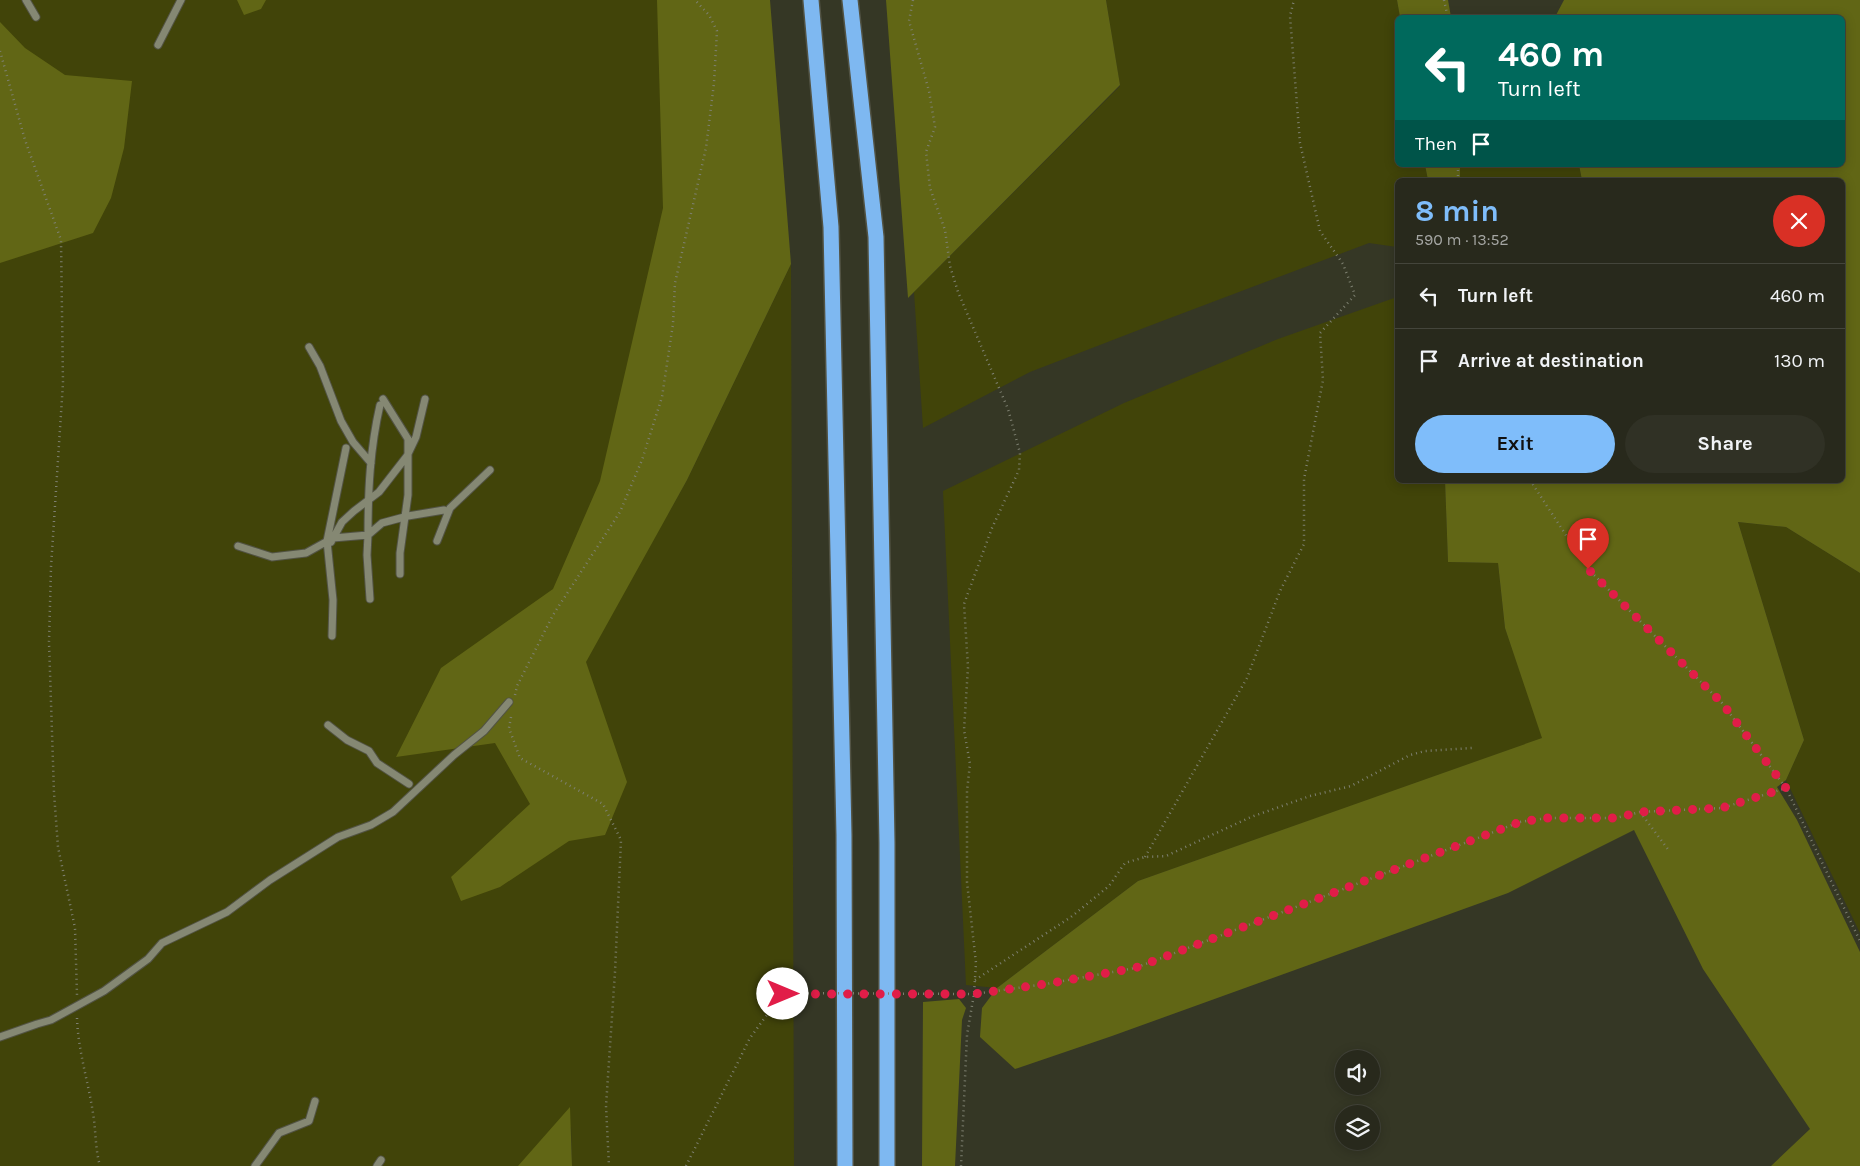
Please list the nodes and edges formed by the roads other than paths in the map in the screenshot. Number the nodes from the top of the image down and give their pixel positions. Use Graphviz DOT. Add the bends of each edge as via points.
graph roads {
  1 [pos="26,0"];
  2 [pos="181,0"];
  3 [pos="811,0"];
  4 [pos="850,0"];
  5 [pos="36,17"];
  6 [pos="158,45"];
  7 [pos="309,347"];
  8 [pos="425,398"];
  9 [pos="346,448"];
  10 [pos="407,456"];
  11 [pos="371,463"];
  12 [pos="490,470"];
  13 [pos="368,500"];
  14 [pos="444,510"];
  15 [pos="406,516"];
  16 [pos="368,535"];
  17 [pos="437,541"];
  18 [pos="329,543"];
  19 [pos="238,546"];
  20 [pos="400,574"];
  21 [pos="370,600"];
  22 [pos="332,636"];
  23 [pos="511,702"];
  24 [pos="328,725"];
  25 [pos="409,784"];
  26 [pos="0,1037"];
  27 [pos="315,1101"];
  28 [pos="255,1166"];
  29 [pos="845,1166"];
  30 [pos="887,1166"];
  1 -- 5 [label="lane"];
  2 -- 6 [label="lane"];
  3 -- 29 [label="highway" via="831,226 844,835"];
  4 -- 30 [label="highway" via="876,237 887,843"];
  7 -- 11 [label="lane" via="353,442"];
  8 -- 10 [label="lane" via="416,437"];
  9 -- 18 [label="lane"];
  10 -- 11 [label="lane" via="408,439 381,402"];
  10 -- 13 [label="lane" via="379,492"];
  10 -- 15 [label="lane"];
  11 -- 13 [label="lane"];
  12 -- 17 [label="lane" via="450,508"];
  13 -- 16 [label="lane"];
  13 -- 18 [label="lane" via="342,522"];
  14 -- 15 [label="lane"];
  15 -- 16 [label="lane" via="382,523"];
  15 -- 20 [label="lane"];
  16 -- 18 [label="lane"];
  16 -- 21 [label="lane"];
  18 -- 19 [label="lane" via="306,553 272,557"];
  18 -- 22 [label="lane"];
  23 -- 26 [label="lane" via="484,731 393,812 371,825 338,837 270,880 228,912 162,943 148,959 104,991 51,1020"];
  24 -- 25 [label="lane" via="347,740 370,751 377,763"];
  27 -- 28 [label="lane" via="309,1121 279,1133"];
}
